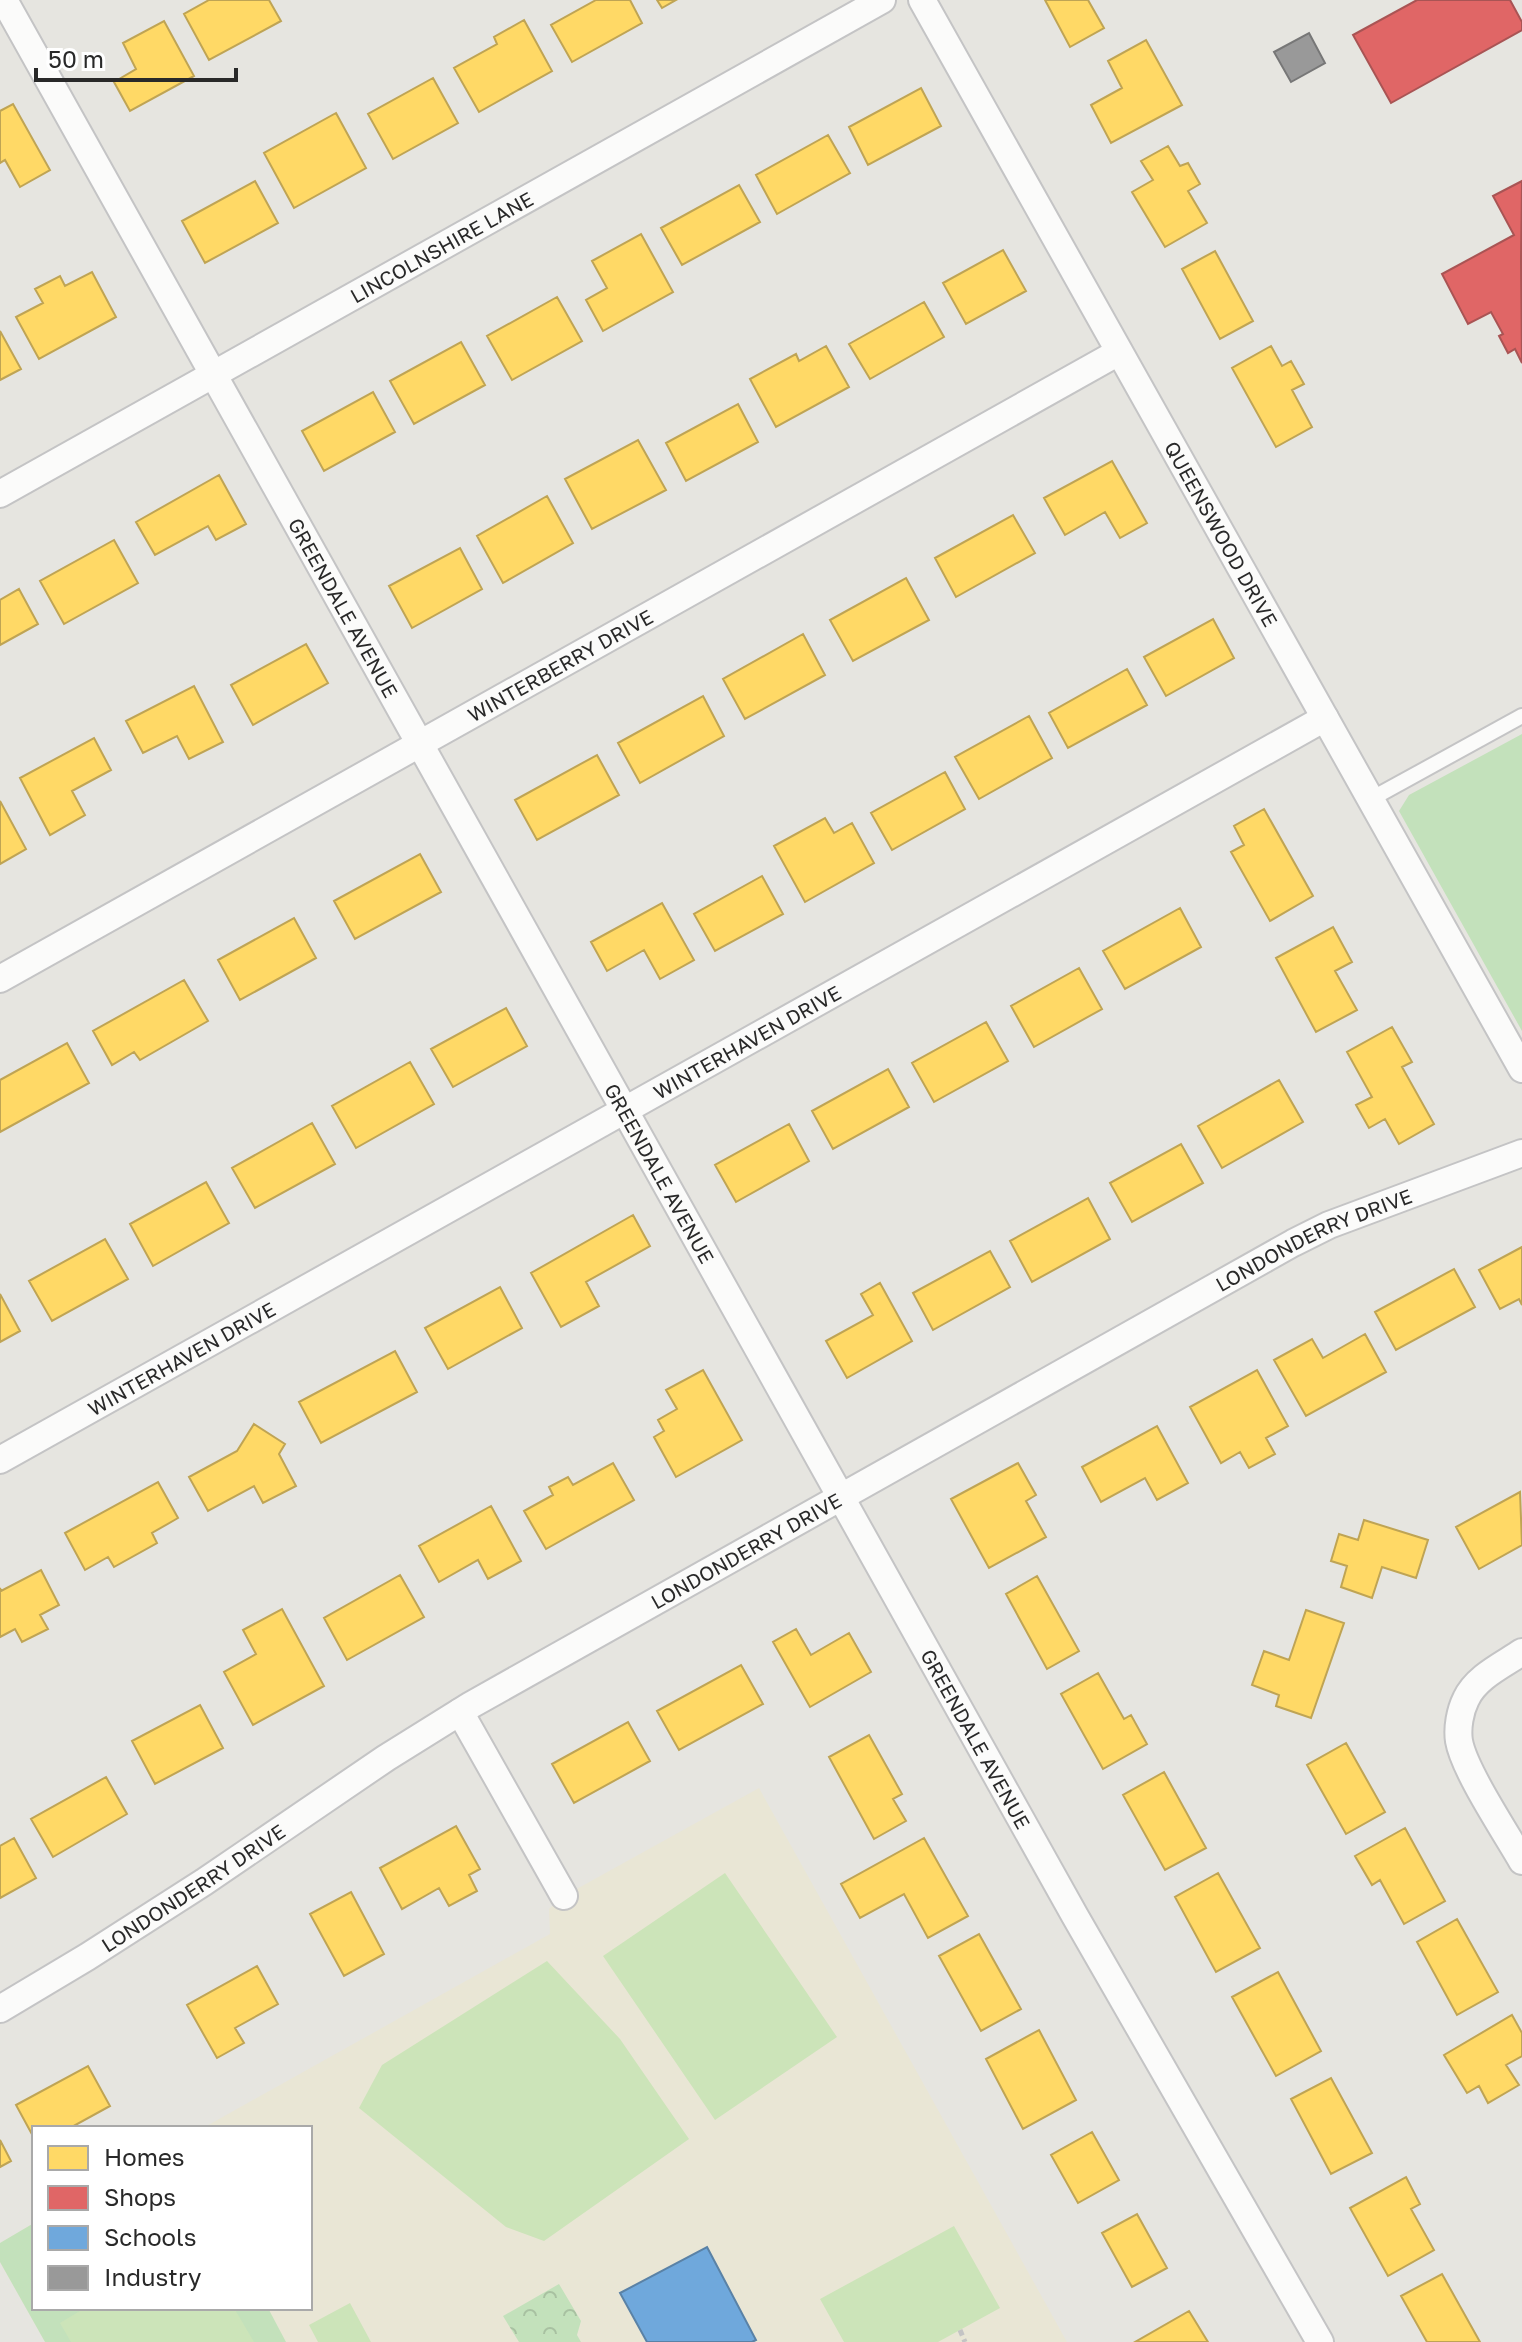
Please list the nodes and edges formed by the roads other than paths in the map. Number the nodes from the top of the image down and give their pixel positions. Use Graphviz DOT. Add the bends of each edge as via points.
graph roads {
  1 [pos="882,0"];
  2 [pos="922,0"];
  3 [pos="6,3"];
  4 [pos="1119,352"];
  5 [pos="214,374"];
  6 [pos="0,494"];
  7 [pos="1522,716"];
  8 [pos="1325,718"];
  9 [pos="420,744"];
  10 [pos="1371,799"];
  11 [pos="0,979"];
  12 [pos="1522,1069"];
  13 [pos="624,1111"];
  14 [pos="1522,1153"];
  15 [pos="0,1460"];
  16 [pos="840,1495"];
  17 [pos="1522,1652"];
  18 [pos="460,1712"];
  19 [pos="1522,1861"];
  20 [pos="564,1896"];
  21 [pos="0,2009"];
  22 [pos="1320,2342"];
  1 -- 5 [label="street, LINCOLNSHIRE LANE"];
  2 -- 4 [label="street, QUEENSWOOD DRIVE"];
  3 -- 5 [label="street, GREENDALE AVENUE"];
  4 -- 8 [label="street, QUEENSWOOD DRIVE"];
  4 -- 9 [label="street, WINTERBERRY DRIVE"];
  5 -- 6 [label="street, LINCOLNSHIRE LANE"];
  5 -- 9 [label="street, GREENDALE AVENUE"];
  7 -- 10 [label="lane"];
  8 -- 10 [label="street, QUEENSWOOD DRIVE"];
  8 -- 13 [label="street, WINTERHAVEN DRIVE"];
  9 -- 11 [label="street, WINTERBERRY DRIVE"];
  9 -- 13 [label="street, GREENDALE AVENUE"];
  10 -- 12 [label="street, QUEENSWOOD DRIVE"];
  13 -- 15 [label="street, WINTERHAVEN DRIVE"];
  13 -- 16 [label="street, GREENDALE AVENUE"];
  14 -- 16 [label="street, LONDONDERRY DRIVE" via="1293,1243"];
  16 -- 18 [label="street, LONDONDERRY DRIVE"];
  16 -- 22 [label="street, GREENDALE AVENUE"];
  17 -- 19 [label="street" via="1479,1681 1466,1699 1459,1742"];
  18 -- 20 [label="street"];
  18 -- 21 [label="street, LONDONDERRY DRIVE"];
}
